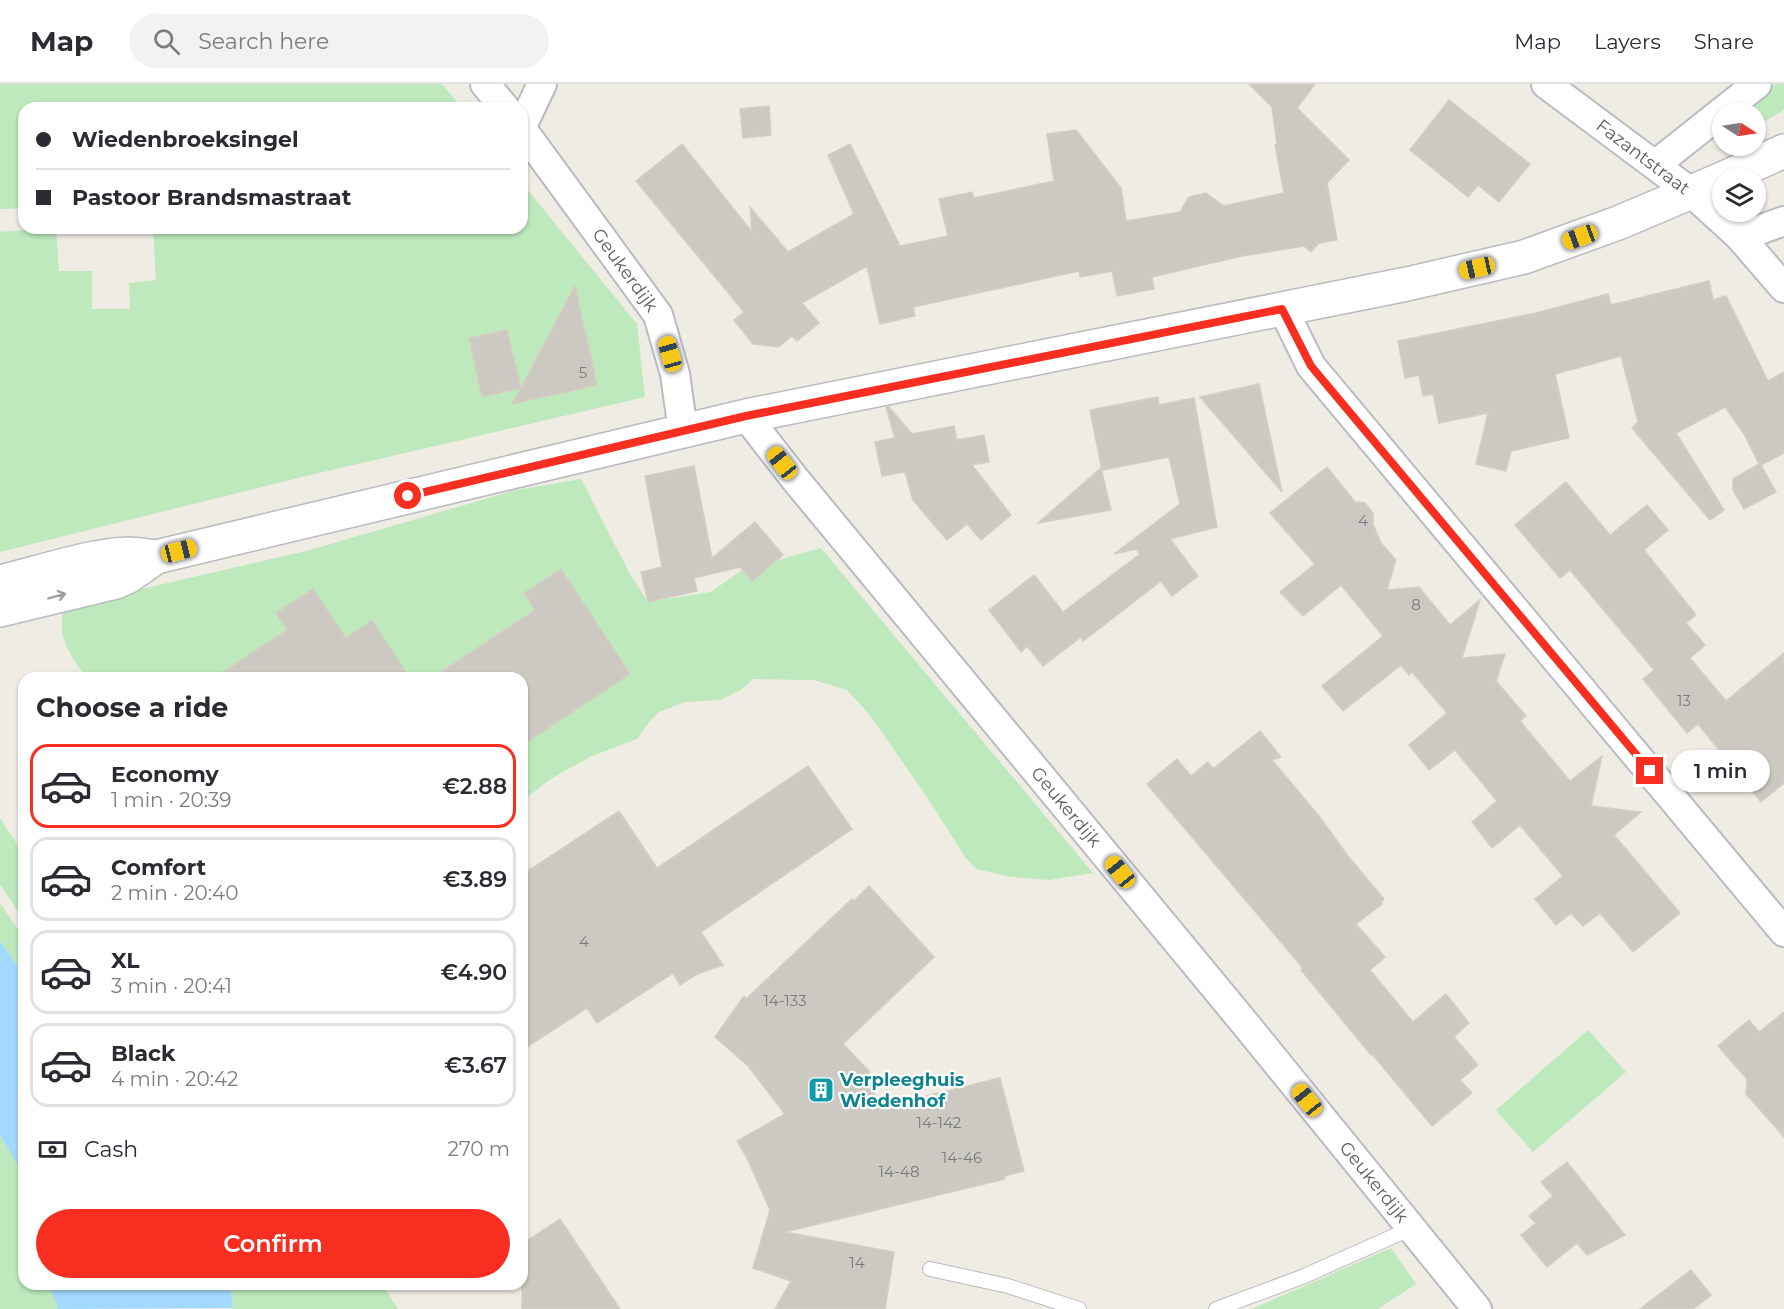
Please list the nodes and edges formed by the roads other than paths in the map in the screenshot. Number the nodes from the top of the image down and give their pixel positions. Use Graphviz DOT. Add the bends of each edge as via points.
graph roads {
  1 [pos="485,84"];
  2 [pos="542,84"];
  3 [pos="1546,84"];
  4 [pos="1757,84"];
  5 [pos="500,102"];
  6 [pos="528,115"];
  7 [pos="528,136"];
  8 [pos="1784,151"];
  9 [pos="1655,165"];
  10 [pos="1747,168"];
  11 [pos="1712,184"];
  12 [pos="1692,193"];
  13 [pos="1784,221"];
  14 [pos="1740,237"];
  15 [pos="1784,288"];
  16 [pos="1282,309"];
  17 [pos="746,416"];
  18 [pos="683,431"];
  19 [pos="156,557"];
  20 [pos="0,582"];
  21 [pos="0,610"];
  22 [pos="1784,932"];
  23 [pos="1412,1228"];
  24 [pos="930,1269"];
  25 [pos="1079,1309"];
  26 [pos="1216,1309"];
  27 [pos="1477,1309"];
  1 -- 5 [label="street"];
  2 -- 6 [label="street"];
  3 -- 9 [label="street, Fazantstraat"];
  4 -- 9 [label="street"];
  7 -- 18 [label="street, Geukerdijk" via="658,315 675,374"];
  8 -- 10 [label="street"];
  9 -- 12 [label="street, Fazantstraat"];
  11 -- 12 [label="street"];
  12 -- 14 [label="street, Fazantstraat"];
  12 -- 16 [label="street" via="1524,257"];
  13 -- 14 [label="street"];
  14 -- 15 [label="street, Fazantstraat"];
  16 -- 17 [label="street"];
  16 -- 22 [label="street" via="1311,366"];
  17 -- 18 [label="street"];
  17 -- 23 [label="street, Geukerdijk"];
  18 -- 19 [label="street"];
  19 -- 20 [label="street" via="112,556"];
  21 -- 19 [label="street, one-way" via="116,582"];
  23 -- 26 [label="lane" via="1302,1277"];
  23 -- 27 [label="street, Geukerdijk"];
  24 -- 25 [label="lane" via="1008,1286"];
}
